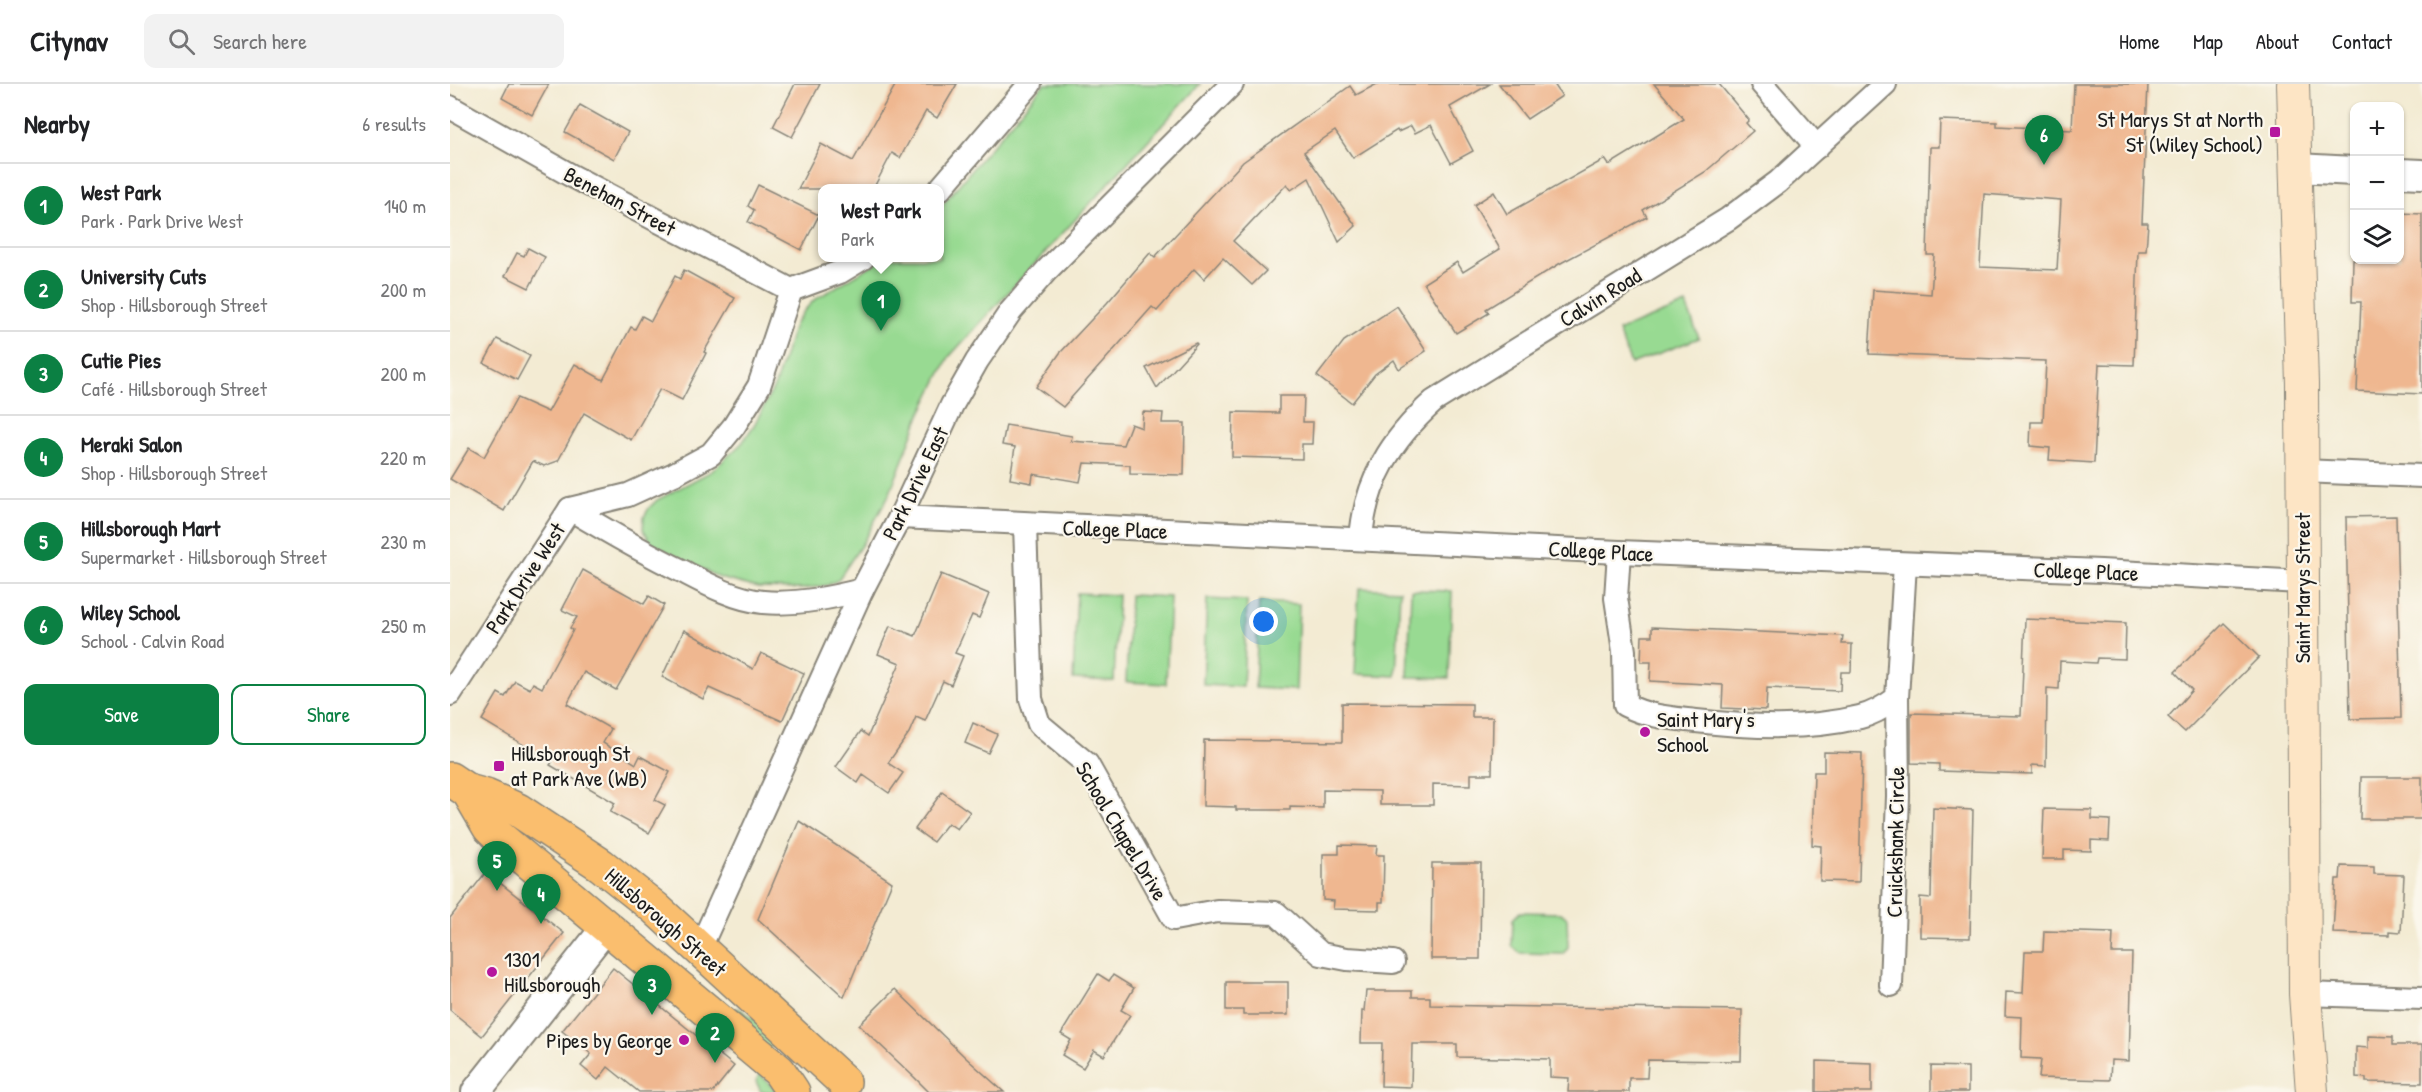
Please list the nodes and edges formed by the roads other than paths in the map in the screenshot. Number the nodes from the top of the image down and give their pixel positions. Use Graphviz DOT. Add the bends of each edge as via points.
graph roads {
  1 [pos="1030,84"];
  2 [pos="1232,84"];
  3 [pos="1762,84"];
  4 [pos="1885,84"];
  5 [pos="2293,84"];
  6 [pos="450,107"];
  7 [pos="1817,147"];
  8 [pos="2297,168"];
  9 [pos="2350,171"];
  10 [pos="2404,173"];
  11 [pos="2422,174"];
  12 [pos="943,184"];
  13 [pos="856,262"];
  14 [pos="791,291"];
  15 [pos="2302,471"];
  16 [pos="2422,476"];
  17 [pos="570,509"];
  18 [pos="900,517"];
  19 [pos="1025,525"];
  20 [pos="1361,539"];
  21 [pos="1619,552"];
  22 [pos="1905,564"];
  23 [pos="2302,582"];
  24 [pos="862,590"];
  25 [pos="450,694"];
  26 [pos="1897,698"];
  27 [pos="459,785"];
  28 [pos="607,926"];
  29 [pos="699,950"];
  30 [pos="1392,962"];
  31 [pos="1890,985"];
  32 [pos="2305,994"];
  33 [pos="2422,998"];
  34 [pos="755,1000"];
  35 [pos="852,1087"];
  36 [pos="476,1092"];
  37 [pos="793,1092"];
  38 [pos="802,1092"];
  39 [pos="2312,1092"];
  1 -- 12 [label="street"];
  2 -- 18 [label="street, Park Drive East" via="1011,311 952,405"];
  3 -- 7 [label="street"];
  4 -- 7 [label="street, Calvin Road"];
  5 -- 8 [label="main road, Saint Marys Street"];
  6 -- 14 [label="street, Benehan Street"];
  7 -- 20 [label="street, Calvin Road" via="1728,219 1434,401 1402,432 1380,466 1362,519"];
  8 -- 9 [label="street"];
  8 -- 15 [label="main road, Saint Marys Street"];
  10 -- 11 [label="street"];
  13 -- 14 [label="street"];
  14 -- 17 [label="street, Park Drive West" via="759,386 711,454 628,495"];
  15 -- 16 [label="street"];
  15 -- 23 [label="main road, Saint Marys Street"];
  17 -- 24 [label="street" via="648,555 736,596 763,602 798,601"];
  17 -- 25 [label="street, Park Drive West"];
  18 -- 19 [label="street, College Place"];
  18 -- 24 [label="street, Park Drive East"];
  19 -- 20 [label="street, College Place"];
  19 -- 30 [label="street, School Chapel Drive" via="1031,699 1040,724 1087,764 1174,919 1217,911 1276,913 1321,954"];
  20 -- 21 [label="street, College Place"];
  21 -- 22 [label="street, College Place"];
  21 -- 26 [label="street" via="1616,598 1624,651 1625,705 1644,715 1776,727 1862,717"];
  22 -- 23 [label="street, College Place"];
  22 -- 26 [label="street, Cruickshank Circle"];
  23 -- 32 [label="main road, Saint Marys Street"];
  24 -- 29 [label="street, Park Drive East"];
  26 -- 31 [label="street, Cruickshank Circle" via="1898,796"];
  27 -- 28 [label="main road, Hillsborough Street" via="500,838"];
  27 -- 29 [label="main road, Hillsborough Street" via="518,810 601,865"];
  28 -- 34 [label="main road" via="636,920 693,965"];
  28 -- 36 [label="street"];
  28 -- 37 [label="main road, Hillsborough Street" via="778,1071"];
  29 -- 34 [label="main road, Hillsborough Street"];
  32 -- 33 [label="street"];
  32 -- 39 [label="main road, Saint Marys Street"];
  34 -- 35 [label="main road, Hillsborough Street"];
  35 -- 38 [label="main road" via="831,1080 817,1082"];
}
